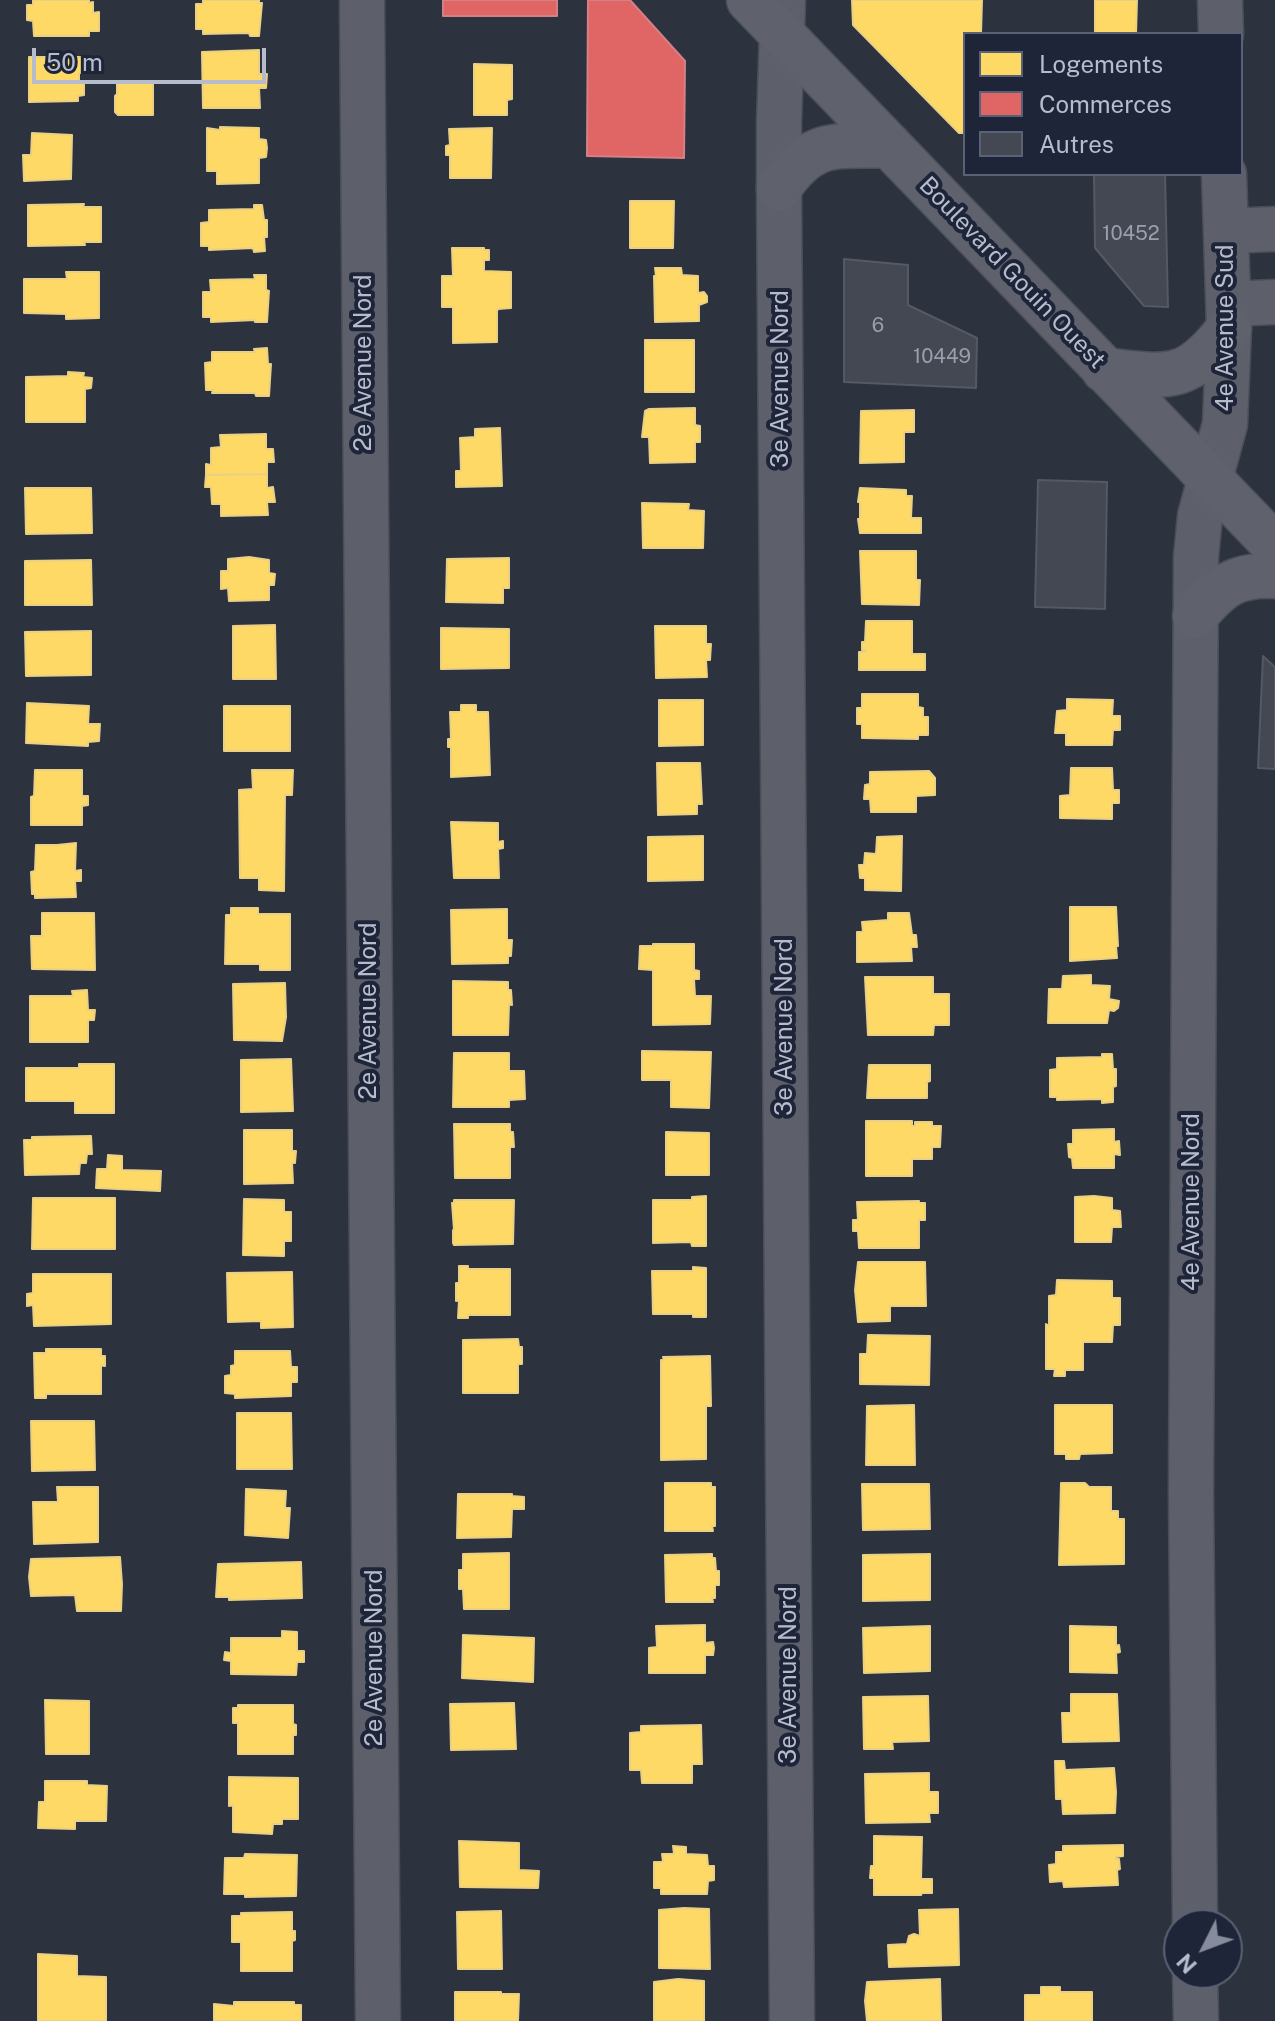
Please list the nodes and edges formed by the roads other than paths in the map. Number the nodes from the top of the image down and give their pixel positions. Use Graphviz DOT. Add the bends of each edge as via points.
graph roads {
  1 [pos="362,0"];
  2 [pos="749,0"];
  3 [pos="1220,0"];
  4 [pos="783,17"];
  5 [pos="1221,32"];
  6 [pos="889,145"];
  7 [pos="1224,176"];
  8 [pos="779,188"];
  9 [pos="1275,229"];
  10 [pos="1226,231"];
  11 [pos="1275,302"];
  12 [pos="1229,316"];
  13 [pos="1104,370"];
  14 [pos="1211,480"];
  15 [pos="1275,546"];
  16 [pos="1275,576"];
  17 [pos="1195,616"];
  18 [pos="1195,1909"];
  19 [pos="1195,1989"];
  20 [pos="378,2021"];
  21 [pos="792,2021"];
  22 [pos="1196,2021"];
  1 -- 20 [label="street, 2e Avenue Nord"];
  2 -- 4 [label="main road, Boulevard Gouin Ouest"];
  3 -- 5 [label="street"];
  4 -- 6 [label="main road, Boulevard Gouin Ouest"];
  4 -- 8 [label="street, 3e Avenue Nord"];
  6 -- 8 [label="main road" via="820,150 799,162"];
  6 -- 13 [label="main road, Boulevard Gouin Ouest"];
  7 -- 10 [label="street, 4e Avenue Sud"];
  8 -- 21 [label="street, 3e Avenue Nord"];
  9 -- 10 [label="street"];
  10 -- 12 [label="street, 4e Avenue Sud"];
  11 -- 12 [label="street"];
  12 -- 13 [label="main road" via="1208,353 1186,370 1166,375"];
  12 -- 14 [label="street, 4e Avenue Sud" via="1225,424"];
  13 -- 14 [label="main road, Boulevard Gouin Ouest"];
  14 -- 15 [label="main road, Boulevard Gouin Ouest"];
  14 -- 17 [label="street, 4e Avenue Nord" via="1198,528"];
  16 -- 17 [label="main road" via="1222,587"];
  17 -- 18 [label="street, 4e Avenue Nord"];
  19 -- 22 [label="street"];
}
